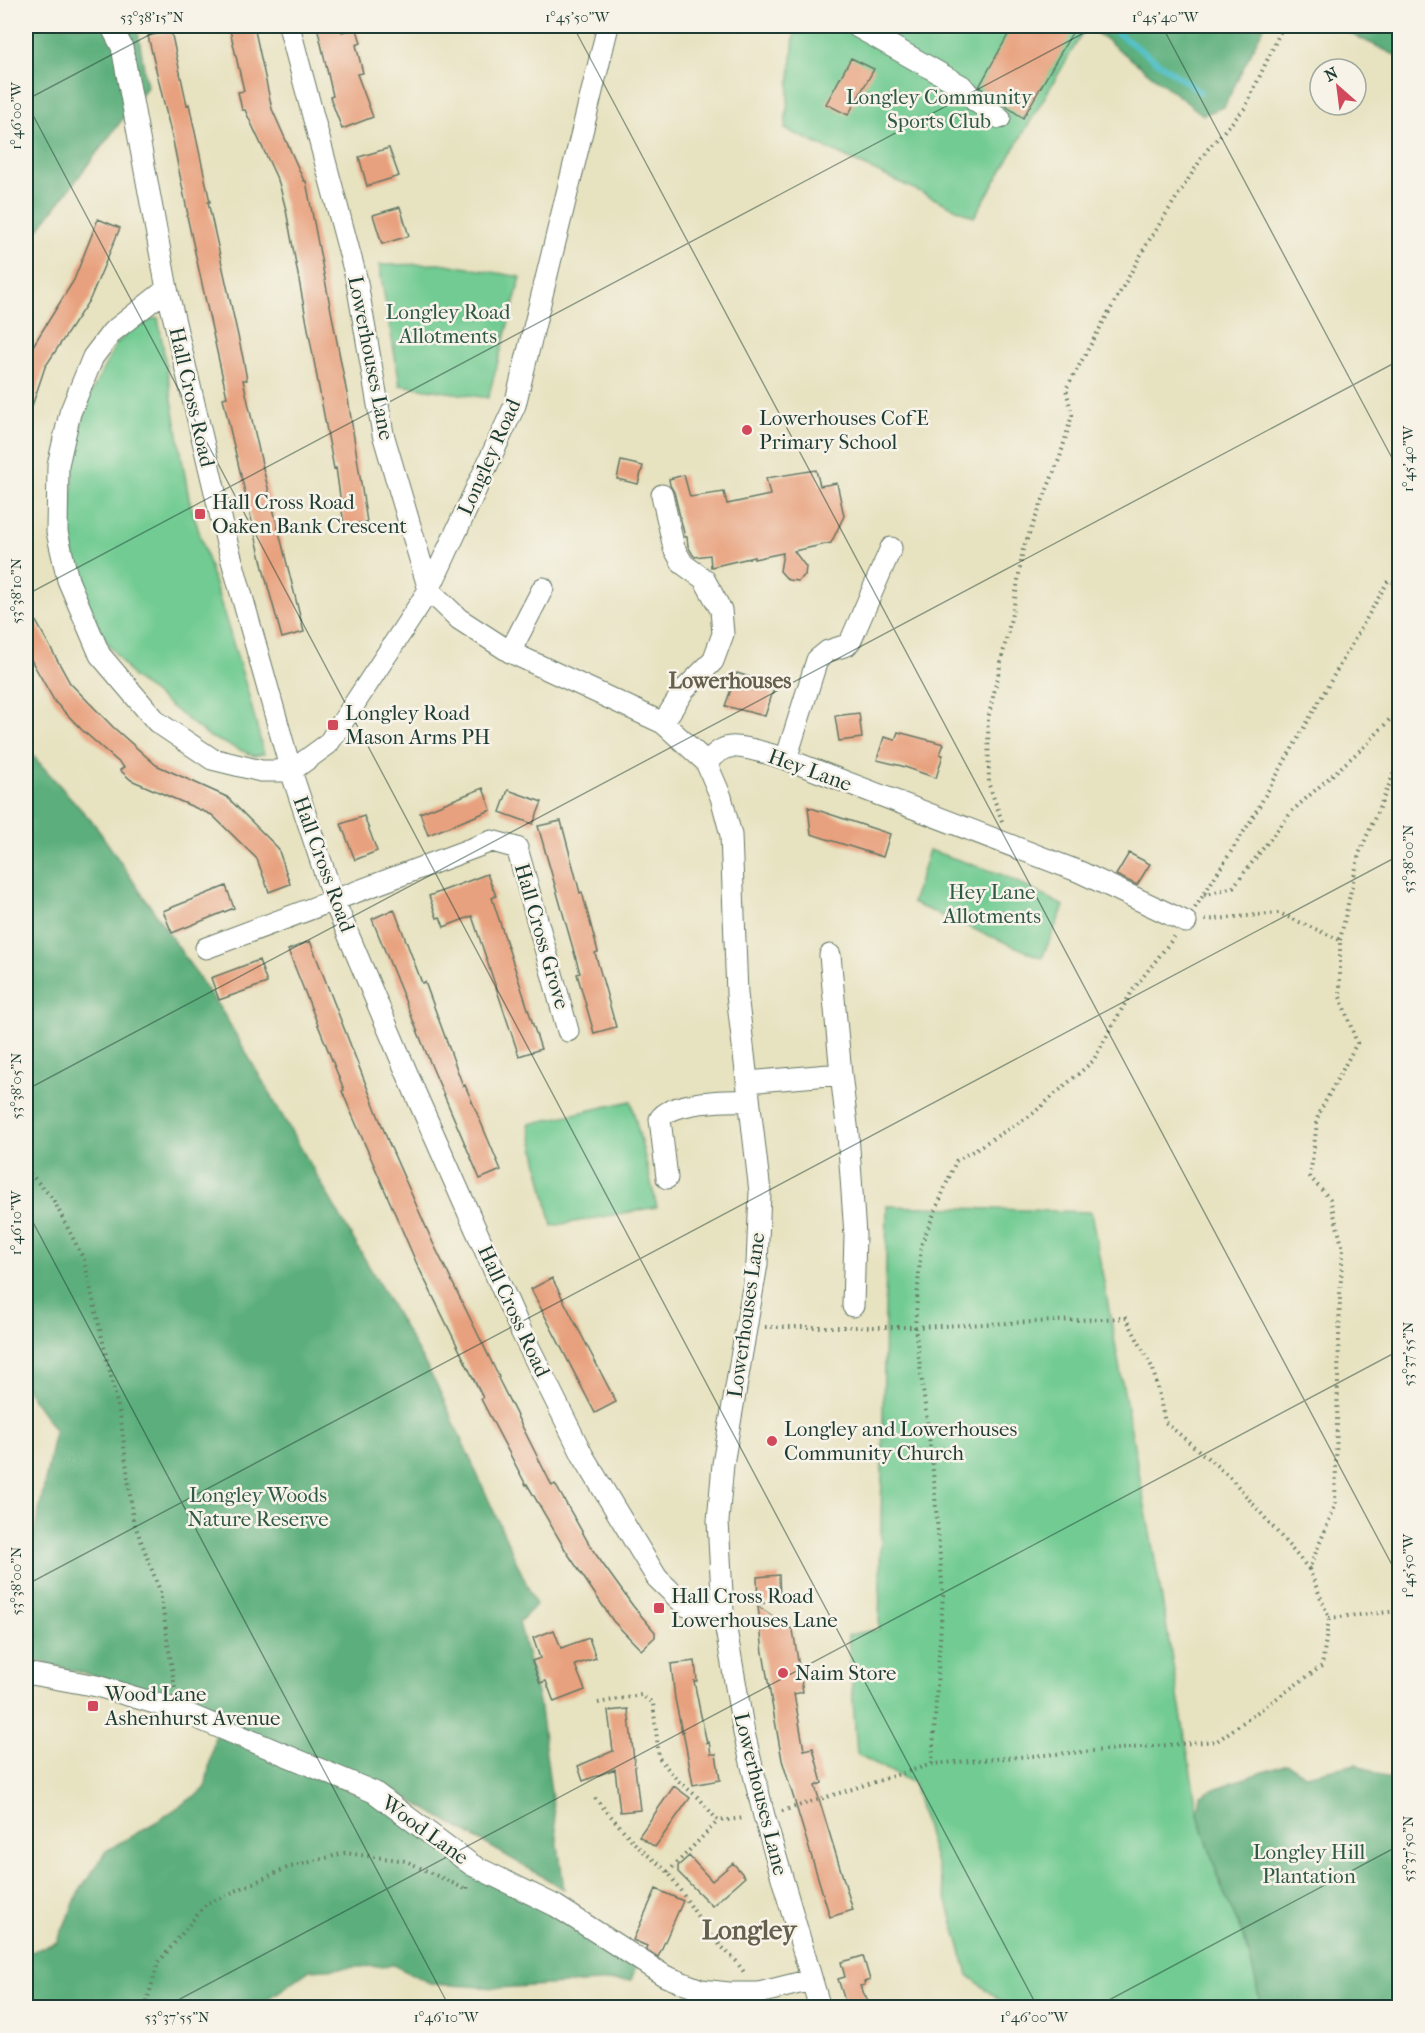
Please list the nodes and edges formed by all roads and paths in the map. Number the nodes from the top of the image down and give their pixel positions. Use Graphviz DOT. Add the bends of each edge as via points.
graph roads {
  1 [pos="111,26"];
  2 [pos="289,26"];
  3 [pos="608,26"];
  4 [pos="856,26"];
  5 [pos="1283,26"];
  6 [pos="1000,118"];
  7 [pos="167,289"];
  8 [pos="662,495"];
  9 [pos="891,548"];
  10 [pos="1400,584"];
  11 [pos="543,588"];
  12 [pos="429,590"];
  13 [pos="510,652"];
  14 [pos="1400,708"];
  15 [pos="663,723"];
  16 [pos="1400,757"];
  17 [pos="786,759"];
  18 [pos="706,762"];
  19 [pos="291,771"];
  20 [pos="1004,843"];
  21 [pos="1203,896"];
  22 [pos="334,901"];
  23 [pos="1186,922"];
  24 [pos="1340,940"];
  25 [pos="206,948"];
  26 [pos="830,955"];
  27 [pos="568,1031"];
  28 [pos="841,1074"];
  29 [pos="748,1091"];
  30 [pos="26,1168"];
  31 [pos="667,1178"];
  32 [pos="853,1306"];
  33 [pos="746,1327"];
  34 [pos="915,1327"];
  35 [pos="1309,1569"];
  36 [pos="1400,1611"];
  37 [pos="723,1612"];
  38 [pos="1329,1618"];
  39 [pos="26,1673"];
  40 [pos="598,1703"];
  41 [pos="178,1710"];
  42 [pos="933,1764"];
  43 [pos="595,1798"];
  44 [pos="764,1816"];
  45 [pos="718,1821"];
  46 [pos="471,1865"];
  47 [pos="668,1872"];
  48 [pos="811,1980"];
  49 [pos="759,1993"];
  50 [pos="145,2007"];
  51 [pos="820,2007"];
  1 -- 7 [label="street, Hall Cross Road" via="122,47"];
  2 -- 12 [label="street, Lowerhouses Lane" via="356,277 383,434"];
  3 -- 12 [label="street, Longley Road" via="515,405"];
  4 -- 6 [label="street" via="962,86"];
  5 -- 20 [label="path" via="1245,108 1208,150 1154,233 1066,389 1072,414 1060,457 1023,549 988,719 989,785 1001,818"];
  7 -- 19 [label="street, Hall Cross Road" via="227,543"];
  7 -- 19 [label="street" via="112,332 93,357 70,413 58,465 57,532 68,580 100,656 157,722 212,759 261,771"];
  8 -- 15 [label="street" via="674,548 683,564 705,579 721,610 723,634 713,661 684,690"];
  9 -- 17 [label="street" via="851,640 817,660"];
  10 -- 21 [label="path" via="1388,581 1250,822"];
  11 -- 13 [label="street"];
  12 -- 13 [label="street, Lowerhouses Lane" via="459,619"];
  12 -- 19 [label="street, Longley Road" via="328,744"];
  13 -- 15 [label="street, Lowerhouses Lane"];
  14 -- 21 [label="path" via="1368,743 1293,810 1233,887"];
  15 -- 18 [label="street, Lowerhouses Lane"];
  16 -- 24 [label="path" via="1359,854"];
  17 -- 18 [label="street, Hey Lane" via="731,746"];
  17 -- 20 [label="street, Hey Lane"];
  18 -- 29 [label="street, Lowerhouses Lane" via="731,835 737,994"];
  19 -- 22 [label="street, Hall Cross Road"];
  20 -- 23 [label="street, Hey Lane" via="1080,872"];
  21 -- 23 [label="path"];
  22 -- 25 [label="street, Hall Cross Grove"];
  22 -- 27 [label="street, Hall Cross Grove" via="492,841 517,848"];
  22 -- 37 [label="street, Hall Cross Road" via="520,1329 583,1456 657,1578 686,1606"];
  23 -- 24 [label="path" via="1279,913"];
  23 -- 34 [label="path" via="1132,991 1093,1061 1030,1116 956,1161 921,1245"];
  24 -- 35 [label="path" via="1340,997 1356,1043 1318,1115 1310,1176 1330,1199 1343,1249 1335,1506"];
  26 -- 28 [label="street"];
  28 -- 29 [label="street"];
  28 -- 32 [label="street" via="855,1235"];
  29 -- 31 [label="street" via="663,1114 660,1119"];
  29 -- 33 [label="street, Lowerhouses Lane" via="760,1192 757,1264"];
  30 -- 41 [label="path" via="53,1199 84,1260 121,1419 133,1520 160,1591"];
  33 -- 34 [label="path"];
  33 -- 37 [label="street, Lowerhouses Lane" via="723,1464 718,1521"];
  34 -- 35 [label="path" via="1126,1318 1153,1369 1165,1422 1229,1476"];
  34 -- 42 [label="path" via="932,1460 942,1594"];
  35 -- 38 [label="path"];
  36 -- 38 [label="path"];
  37 -- 44 [label="street, Lowerhouses Lane" via="744,1733"];
  38 -- 42 [label="path" via="1322,1666 1217,1741"];
  39 -- 41 [label="street, Wood Lane" via="97,1686"];
  40 -- 45 [label="path" via="641,1695 653,1703 659,1758"];
  41 -- 46 [label="street, Wood Lane" via="374,1792"];
  42 -- 44 [label="path"];
  43 -- 47 [label="path" via="637,1846"];
  44 -- 45 [label="path"];
  44 -- 48 [label="street, Lowerhouses Lane"];
  45 -- 47 [label="path"];
  46 -- 49 [label="street, Wood Lane" via="556,1906 665,1976 701,1990"];
  46 -- 50 [label="path" via="467,1890 406,1861 345,1853 287,1868 206,1904 158,1963"];
  47 -- 49 [label="path" via="710,1935 736,1961"];
  48 -- 49 [label="street, Wood Lane"];
  48 -- 51 [label="street, Lowerhouses Lane"];
}
